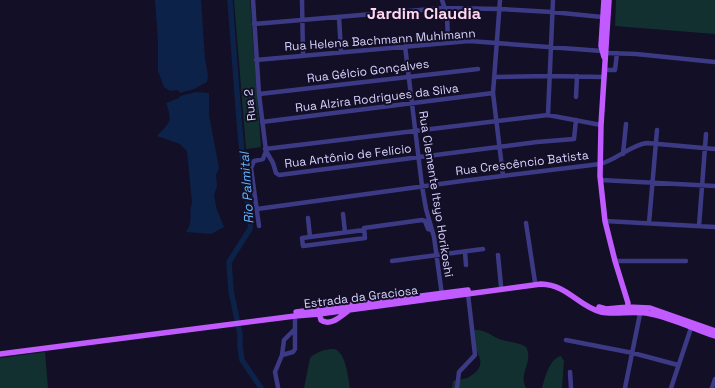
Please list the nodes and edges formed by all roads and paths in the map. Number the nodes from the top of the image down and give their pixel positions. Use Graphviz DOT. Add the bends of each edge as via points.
graph roads {
  1 [pos="253,0"];
  2 [pos="302,0"];
  3 [pos="442,0"];
  4 [pos="500,0"];
  5 [pos="553,0"];
  6 [pos="604,0"];
  7 [pos="610,0"];
  8 [pos="444,8"];
  9 [pos="500,9"];
  10 [pos="552,12"];
  11 [pos="339,17"];
  12 [pos="602,17"];
  13 [pos="303,20"];
  14 [pos="254,24"];
  15 [pos="448,42"];
  16 [pos="497,43"];
  17 [pos="405,46"];
  18 [pos="550,47"];
  19 [pos="605,50"];
  20 [pos="340,52"];
  21 [pos="617,53"];
  22 [pos="303,55"];
  23 [pos="256,60"];
  24 [pos="715,62"];
  25 [pos="478,69"];
  26 [pos="604,70"];
  27 [pos="409,76"];
  28 [pos="549,76"];
  29 [pos="577,76"];
  30 [pos="495,77"];
  31 [pos="604,77"];
  32 [pos="493,93"];
  33 [pos="259,94"];
  34 [pos="576,97"];
  35 [pos="412,103"];
  36 [pos="548,115"];
  37 [pos="576,120"];
  38 [pos="496,121"];
  39 [pos="262,122"];
  40 [pos="626,124"];
  41 [pos="601,125"];
  42 [pos="657,130"];
  43 [pos="416,131"];
  44 [pos="706,134"];
  45 [pos="656,142"];
  46 [pos="499,147"];
  47 [pos="705,148"];
  48 [pos="715,149"];
  49 [pos="266,150"];
  50 [pos="623,154"];
  51 [pos="419,158"];
  52 [pos="600,164"];
  53 [pos="503,176"];
  54 [pos="601,180"];
  55 [pos="652,183"];
  56 [pos="703,185"];
  57 [pos="422,186"];
  58 [pos="715,186"];
  59 [pos="257,209"];
  60 [pos="343,214"];
  61 [pos="308,218"];
  62 [pos="606,221"];
  63 [pos="526,223"];
  64 [pos="649,223"];
  65 [pos="259,226"];
  66 [pos="699,226"];
  67 [pos="715,227"];
  68 [pos="364,230"];
  69 [pos="432,230"];
  70 [pos="345,232"];
  71 [pos="310,237"];
  72 [pos="484,249"];
  73 [pos="465,252"];
  74 [pos="436,255"];
  75 [pos="498,255"];
  76 [pos="392,261"];
  77 [pos="615,261"];
  78 [pos="686,261"];
  79 [pos="466,265"];
  80 [pos="534,282"];
  81 [pos="502,286"];
  82 [pos="468,294"];
  83 [pos="441,295"];
  84 [pos="627,309"];
  85 [pos="348,310"];
  86 [pos="641,310"];
  87 [pos="319,312"];
  88 [pos="295,316"];
  89 [pos="242,322"];
  90 [pos="692,325"];
  91 [pos="295,329"];
  92 [pos="715,331"];
  93 [pos="715,336"];
  94 [pos="566,340"];
  95 [pos="0,352"];
  96 [pos="633,353"];
  97 [pos="282,355"];
  98 [pos="678,365"];
  99 [pos="570,372"];
  100 [pos="715,379"];
  101 [pos="278,387"];
  102 [pos="457,388"];
  103 [pos="571,388"];
  104 [pos="625,388"];
  105 [pos="671,388"];
  106 [pos="712,388"];
  1 -- 14 [label="street, Rua 2"];
  2 -- 13 [label="street"];
  3 -- 8 [label="street"];
  4 -- 9 [label="street"];
  5 -- 10 [label="street"];
  6 -- 12 [label="main road"];
  7 -- 19 [label="main road"];
  8 -- 9 [label="street"];
  8 -- 11 [label="street"];
  8 -- 15 [label="street" via="447,15"];
  9 -- 10 [label="street"];
  9 -- 16 [label="street"];
  10 -- 12 [label="street"];
  10 -- 18 [label="street"];
  11 -- 13 [label="street"];
  11 -- 20 [label="street"];
  12 -- 19 [label="main road"];
  13 -- 14 [label="street"];
  13 -- 22 [label="street"];
  14 -- 23 [label="street, Rua 2"];
  15 -- 16 [label="street, Rua Helena Bachmann Muhlmann"];
  15 -- 17 [label="street, Rua Helena Bachmann Muhlmann"];
  16 -- 18 [label="street, Rua Helena Bachmann Muhlmann"];
  16 -- 30 [label="street"];
  17 -- 20 [label="street, Rua Helena Bachmann Muhlmann"];
  17 -- 27 [label="street, Rua Clemente Itsyo Horikoshi"];
  18 -- 19 [label="street, Rua Helena Bachmann Muhlmann"];
  18 -- 28 [label="street"];
  19 -- 21 [label="street, Rua Helena Bachmann Muhlmann"];
  19 -- 26 [label="main road"];
  20 -- 22 [label="street, Rua Helena Bachmann Muhlmann"];
  21 -- 24 [label="street, Rua Helena Bachmann Muhlmann"];
  21 -- 26 [label="street" via="615,71"];
  22 -- 23 [label="street, Rua Helena Bachmann Muhlmann"];
  23 -- 33 [label="street, Rua 2"];
  25 -- 27 [label="street, Rua Gélcio Gonçalves"];
  26 -- 31 [label="main road"];
  27 -- 33 [label="street, Rua Gélcio Gonçalves"];
  27 -- 35 [label="street, Rua Clemente Itsyo Horikoshi"];
  28 -- 29 [label="street"];
  28 -- 30 [label="street"];
  28 -- 36 [label="street"];
  29 -- 31 [label="street"];
  29 -- 34 [label="street"];
  30 -- 32 [label="street"];
  31 -- 41 [label="main road"];
  32 -- 35 [label="street, Rua Alzira Rodrigues da Silva"];
  32 -- 38 [label="street"];
  33 -- 39 [label="street, Rua 2"];
  35 -- 39 [label="street, Rua Alzira Rodrigues da Silva"];
  35 -- 43 [label="street, Rua Clemente Itsyo Horikoshi"];
  36 -- 37 [label="street"];
  36 -- 38 [label="street"];
  37 -- 41 [label="street"];
  37 -- 46 [label="street, Rua Antônio de Felício" via="574,140"];
  38 -- 43 [label="street"];
  38 -- 46 [label="street"];
  39 -- 49 [label="street, Rua 2"];
  40 -- 50 [label="street"];
  41 -- 52 [label="main road"];
  42 -- 45 [label="street"];
  43 -- 49 [label="street"];
  43 -- 51 [label="street, Rua Clemente Itsyo Horikoshi"];
  44 -- 47 [label="street"];
  45 -- 47 [label="street, Rua Crescêncio Batista"];
  45 -- 50 [label="street, Rua Crescêncio Batista" via="641,144"];
  45 -- 55 [label="street"];
  46 -- 51 [label="street, Rua Antônio de Felício"];
  46 -- 53 [label="street"];
  47 -- 48 [label="street, Rua Crescêncio Batista"];
  47 -- 56 [label="street"];
  49 -- 51 [label="street, Rua Antônio de Felício" via="279,175"];
  49 -- 59 [label="street" via="263,159 254,161 251,166"];
  50 -- 52 [label="street, Rua Crescêncio Batista"];
  51 -- 57 [label="street, Rua Clemente Itsyo Horikoshi"];
  52 -- 53 [label="street, Rua Crescêncio Batista"];
  52 -- 54 [label="main road"];
  53 -- 57 [label="street, Rua Crescêncio Batista"];
  54 -- 55 [label="street"];
  54 -- 62 [label="main road"];
  55 -- 56 [label="street"];
  55 -- 64 [label="street"];
  56 -- 58 [label="street"];
  56 -- 66 [label="street"];
  57 -- 59 [label="street, Rua Crescêncio Batista"];
  57 -- 69 [label="street, Rua Clemente Itsyo Horikoshi"];
  59 -- 65 [label="street"];
  60 -- 70 [label="street"];
  61 -- 71 [label="street"];
  62 -- 64 [label="street"];
  62 -- 77 [label="main road"];
  63 -- 80 [label="street"];
  64 -- 66 [label="street"];
  66 -- 67 [label="street"];
  68 -- 69 [label="street" via="423,220 427,228"];
  68 -- 70 [label="street"];
  68 -- 71 [label="street" via="365,238 303,246 302,238"];
  69 -- 74 [label="street, Rua Clemente Itsyo Horikoshi"];
  70 -- 71 [label="street"];
  72 -- 73 [label="street"];
  73 -- 74 [label="street"];
  73 -- 79 [label="street"];
  74 -- 76 [label="street"];
  74 -- 83 [label="street, Rua Clemente Itsyo Horikoshi"];
  75 -- 81 [label="street"];
  77 -- 78 [label="street"];
  77 -- 84 [label="main road"];
  80 -- 81 [label="main road, Estrada da Graciosa"];
  80 -- 84 [label="main road, Estrada da Graciosa" via="554,282 600,308"];
  81 -- 83 [label="main road, Estrada da Graciosa"];
  82 -- 83 [label="main road, Estrada da Graciosa"];
  82 -- 84 [label="main road, Estrada da Graciosa" via="548,284 561,288 600,312"];
  82 -- 102 [label="street" via="475,355 459,372"];
  83 -- 85 [label="main road, Estrada da Graciosa"];
  83 -- 87 [label="main road, Estrada da Graciosa"];
  84 -- 86 [label="main road, Estrada da Graciosa"];
  85 -- 87 [label="main road, Estrada da Graciosa"];
  85 -- 87 [label="main road" via="328,322 321,320"];
  86 -- 90 [label="main road, Estrada da Graciosa"];
  86 -- 96 [label="street"];
  87 -- 88 [label="main road, Estrada da Graciosa"];
  87 -- 89 [label="main road, Estrada da Graciosa"];
  88 -- 89 [label="main road, Estrada da Graciosa"];
  88 -- 91 [label="street"];
  89 -- 95 [label="main road, Estrada da Graciosa"];
  90 -- 92 [label="main road, Estrada da Graciosa"];
  90 -- 93 [label="main road, Estrada da Graciosa"];
  90 -- 98 [label="street"];
  91 -- 97 [label="street" via="284,340"];
  91 -- 97 [label="street" via="295,349"];
  94 -- 96 [label="street"];
  96 -- 98 [label="street"];
  96 -- 104 [label="street"];
  97 -- 101 [label="street" via="275,372"];
  98 -- 105 [label="street"];
  99 -- 103 [label="street"];
  100 -- 106 [label="street"];
}
